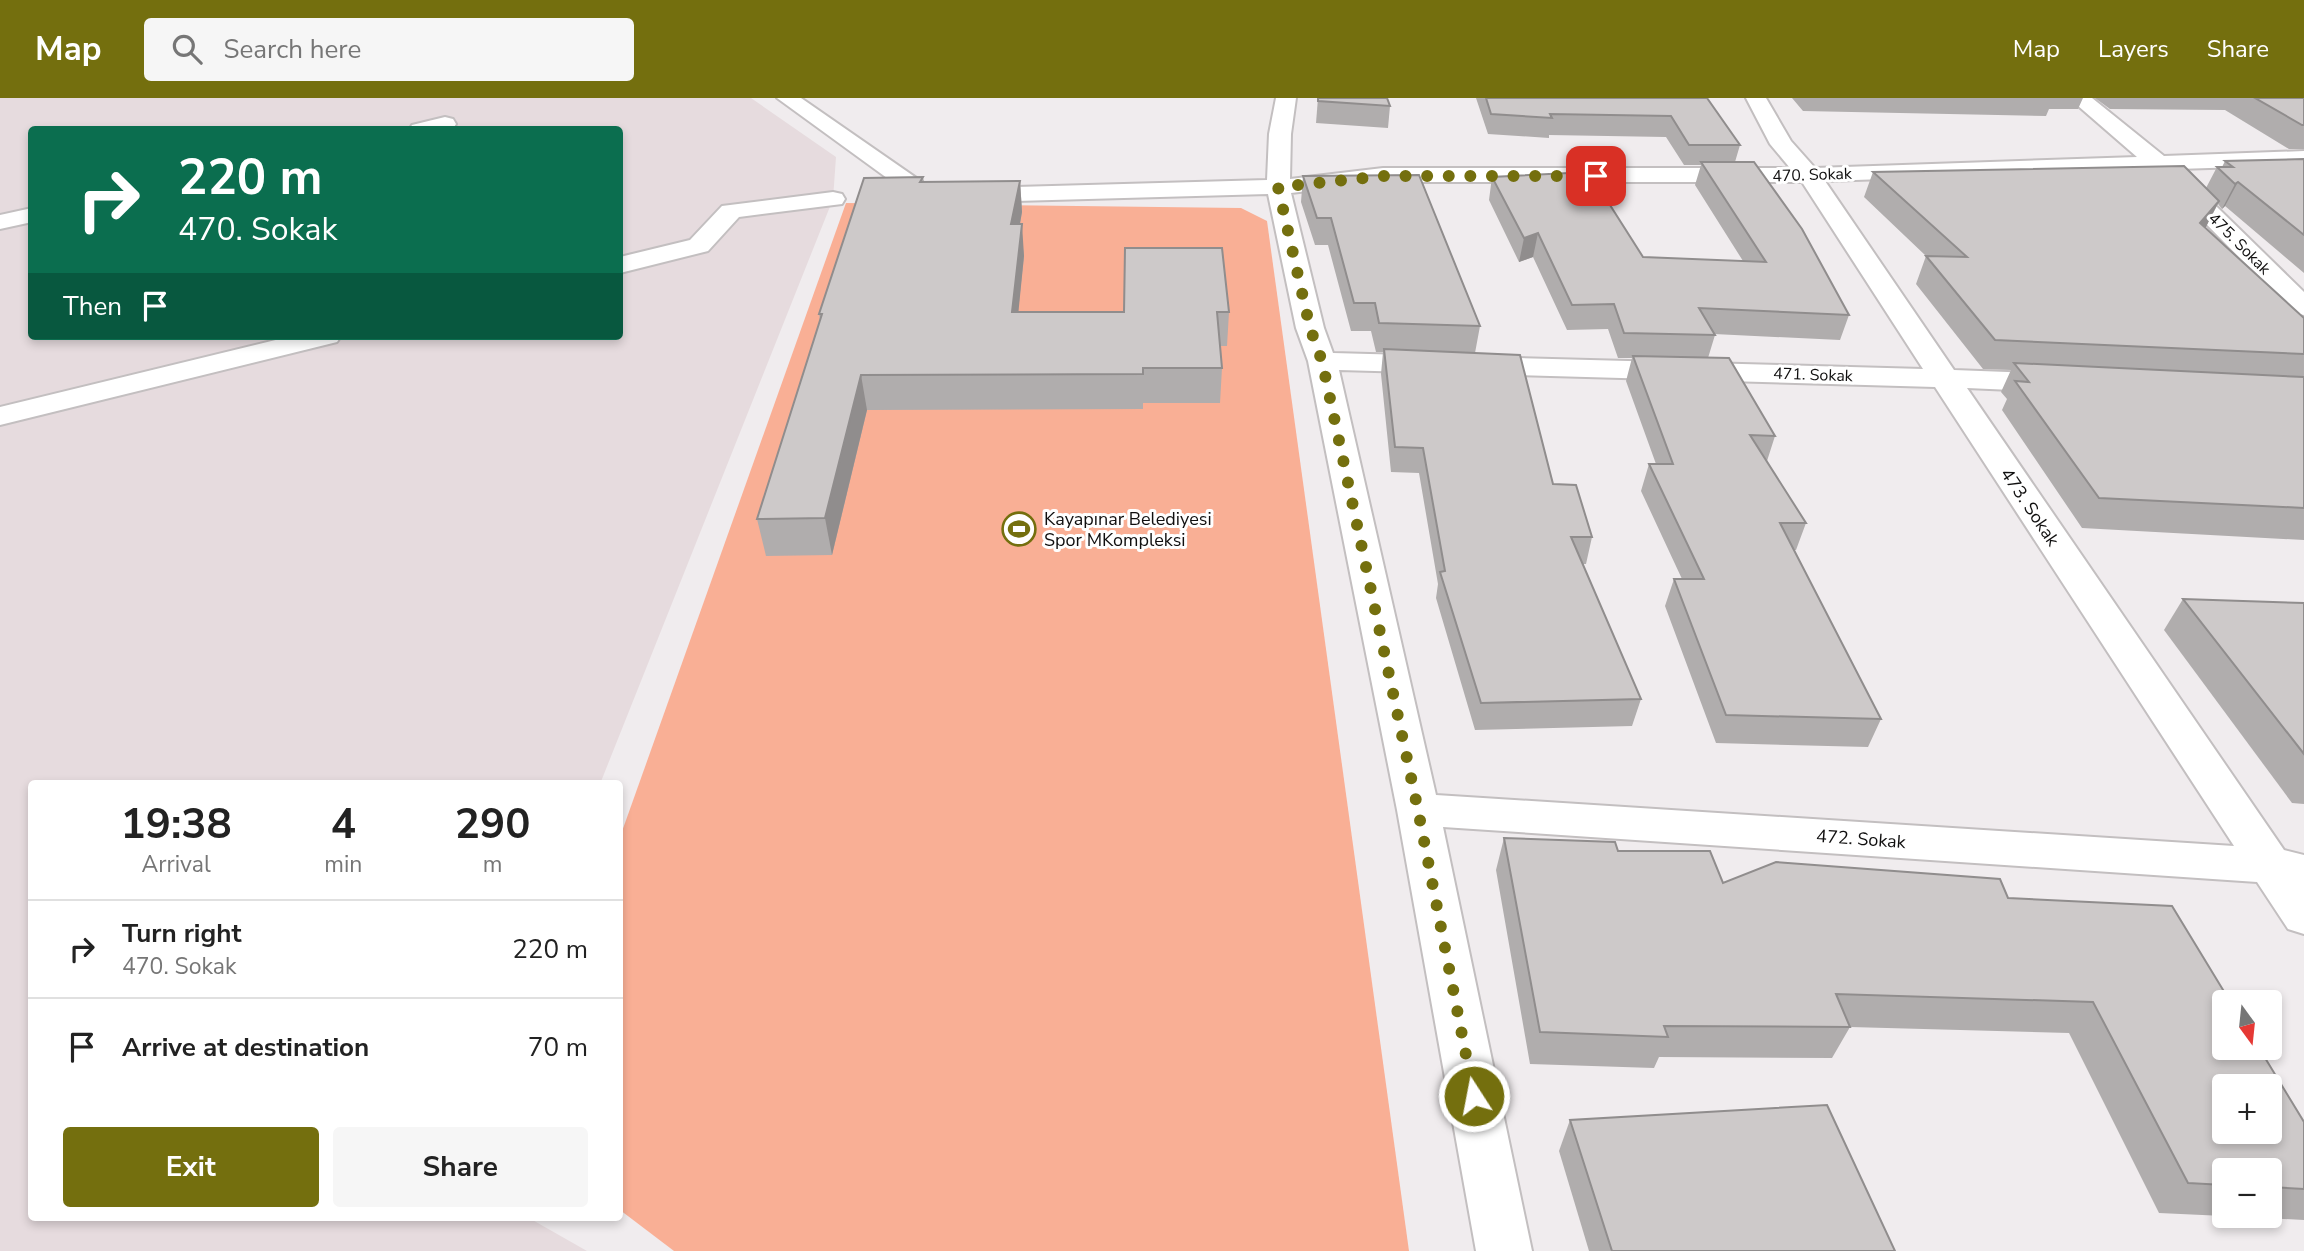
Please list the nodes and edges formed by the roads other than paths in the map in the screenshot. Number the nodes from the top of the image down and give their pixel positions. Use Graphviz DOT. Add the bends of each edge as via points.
graph roads {
  1 [pos="787,98"];
  2 [pos="1286,98"];
  3 [pos="1756,98"];
  4 [pos="2080,98"];
  5 [pos="445,124"];
  6 [pos="437,126"];
  7 [pos="2304,158"];
  8 [pos="2159,163"];
  9 [pos="1809,176"];
  10 [pos="1278,187"];
  11 [pos="833,199"];
  12 [pos="28,216"];
  13 [pos="0,222"];
  14 [pos="623,264"];
  15 [pos="2304,307"];
  16 [pos="311,340"];
  17 [pos="1322,361"];
  18 [pos="1943,378"];
  19 [pos="2082,385"];
  20 [pos="0,416"];
  21 [pos="1418,810"];
  22 [pos="2287,867"];
  23 [pos="2304,916"];
  24 [pos="1504,1251"];
  1 -- 10 [label="street, 470. Sokak" via="917,189 949,196"];
  2 -- 10 [label="street"];
  3 -- 9 [label="street, 473. Sokak" via="1781,144"];
  4 -- 8 [label="street, 475. Sokak"];
  5 -- 6 [label="street"];
  7 -- 8 [label="street, 470. Sokak"];
  8 -- 9 [label="street, 470. Sokak"];
  8 -- 15 [label="street, 475. Sokak"];
  9 -- 10 [label="street, 470. Sokak" via="1383,176"];
  9 -- 18 [label="street, 473. Sokak"];
  10 -- 17 [label="street" via="1310,328"];
  11 -- 14 [label="street" via="732,211 699,246"];
  12 -- 13 [label="street"];
  16 -- 20 [label="street"];
  17 -- 18 [label="street, 471. Sokak"];
  17 -- 21 [label="street"];
  18 -- 19 [label="street, 471. Sokak"];
  18 -- 22 [label="street, 473. Sokak"];
  21 -- 22 [label="street, 472. Sokak"];
  21 -- 24 [label="street"];
  22 -- 23 [label="street, 473. Sokak"];
}
